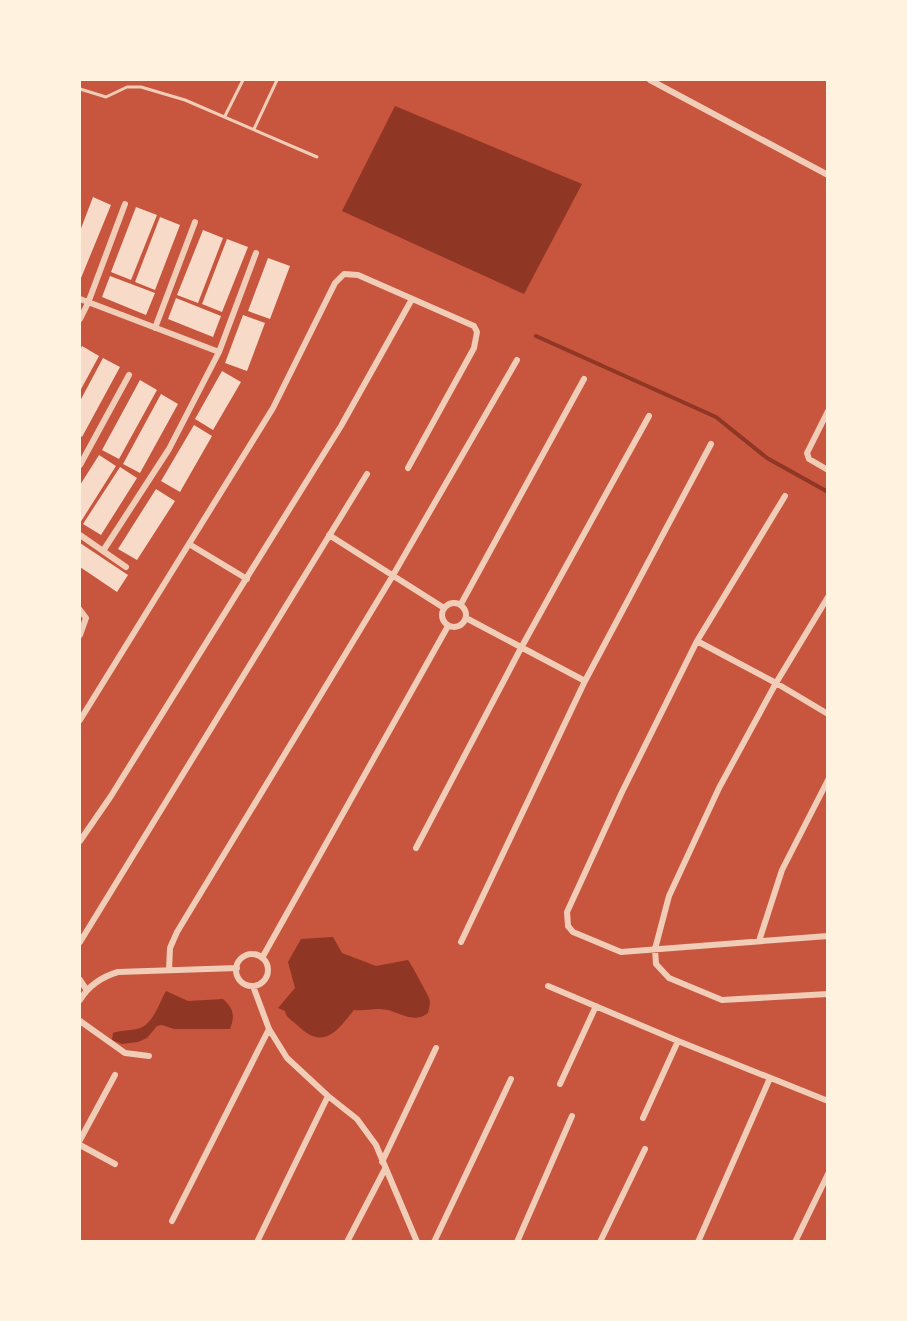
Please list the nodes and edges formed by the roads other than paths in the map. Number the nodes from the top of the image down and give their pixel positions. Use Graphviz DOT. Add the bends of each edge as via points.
graph roads {
  1 [pos="243,80"];
  2 [pos="277,80"];
  3 [pos="650,80"];
  4 [pos="80,89"];
  5 [pos="225,116"];
  6 [pos="254,129"];
  7 [pos="317,157"];
  8 [pos="828,175"];
  9 [pos="125,204"];
  10 [pos="195,222"];
  11 [pos="256,253"];
  12 [pos="80,299"];
  13 [pos="412,299"];
  14 [pos="88,303"];
  15 [pos="80,319"];
  16 [pos="155,328"];
  17 [pos="219,352"];
  18 [pos="517,360"];
  19 [pos="129,375"];
  20 [pos="584,379"];
  21 [pos="828,411"];
  22 [pos="649,416"];
  23 [pos="711,444"];
  24 [pos="80,465"];
  25 [pos="408,468"];
  26 [pos="828,470"];
  27 [pos="367,474"];
  28 [pos="785,496"];
  29 [pos="80,535"];
  30 [pos="328,535"];
  31 [pos="189,544"];
  32 [pos="103,551"];
  33 [pos="126,567"];
  34 [pos="392,577"];
  35 [pos="247,579"];
  36 [pos="828,597"];
  37 [pos="461,604"];
  38 [pos="444,608"];
  39 [pos="80,610"];
  40 [pos="466,618"];
  41 [pos="448,626"];
  42 [pos="80,635"];
  43 [pos="697,641"];
  44 [pos="521,648"];
  45 [pos="585,681"];
  46 [pos="776,682"];
  47 [pos="828,714"];
  48 [pos="80,720"];
  49 [pos="828,780"];
  50 [pos="80,842"];
  51 [pos="416,848"];
  52 [pos="828,936"];
  53 [pos="759,940"];
  54 [pos="80,942"];
  55 [pos="460,942"];
  56 [pos="655,949"];
  57 [pos="262,958"];
  58 [pos="237,968"];
  59 [pos="169,970"];
  60 [pos="80,980"];
  61 [pos="253,986"];
  62 [pos="548,986"];
  63 [pos="86,989"];
  64 [pos="828,994"];
  65 [pos="80,1000"];
  66 [pos="596,1006"];
  67 [pos="80,1021"];
  68 [pos="269,1029"];
  69 [pos="678,1041"];
  70 [pos="436,1048"];
  71 [pos="149,1056"];
  72 [pos="115,1075"];
  73 [pos="770,1078"];
  74 [pos="512,1079"];
  75 [pos="560,1084"];
  76 [pos="328,1096"];
  77 [pos="828,1101"];
  78 [pos="572,1116"];
  79 [pos="643,1118"];
  80 [pos="80,1140"];
  81 [pos="80,1145"];
  82 [pos="645,1149"];
  83 [pos="382,1162"];
  84 [pos="115,1164"];
  85 [pos="385,1169"];
  86 [pos="828,1174"];
  87 [pos="172,1221"];
  88 [pos="257,1242"];
  89 [pos="347,1242"];
  90 [pos="417,1242"];
  91 [pos="434,1242"];
  92 [pos="517,1242"];
  93 [pos="600,1242"];
  94 [pos="698,1242"];
  95 [pos="795,1242"];
  1 -- 5 [label="lane"];
  2 -- 6 [label="lane"];
  3 -- 8 [label="street"];
  4 -- 5 [label="lane" via="106,97 127,87 141,87"];
  5 -- 6 [label="lane"];
  6 -- 7 [label="lane"];
  9 -- 14 [label="street"];
  10 -- 16 [label="street"];
  11 -- 17 [label="street"];
  12 -- 14 [label="street"];
  13 -- 25 [label="street" via="474,327 477,338"];
  13 -- 31 [label="street" via="358,275 339,277 273,408"];
  13 -- 35 [label="street" via="341,426"];
  14 -- 15 [label="street"];
  14 -- 16 [label="street"];
  16 -- 17 [label="street"];
  17 -- 32 [label="street" via="169,449"];
  18 -- 34 [label="street"];
  19 -- 24 [label="street"];
  20 -- 37 [label="street"];
  21 -- 26 [label="street" via="807,453 809,459"];
  22 -- 44 [label="street"];
  23 -- 45 [label="street"];
  27 -- 30 [label="street"];
  28 -- 43 [label="street"];
  29 -- 32 [label="street"];
  30 -- 34 [label="street"];
  30 -- 54 [label="street"];
  31 -- 35 [label="street"];
  31 -- 48 [label="street"];
  32 -- 33 [label="street"];
  34 -- 38 [label="street"];
  34 -- 59 [label="street" via="177,932 170,948"];
  35 -- 50 [label="street"];
  36 -- 46 [label="street"];
  37 -- 38 [label="street" via="455,602"];
  37 -- 40 [label="street"];
  38 -- 41 [label="street" via="443,621"];
  39 -- 42 [label="street" via="86,618"];
  40 -- 41 [label="street" via="462,625"];
  40 -- 44 [label="street"];
  41 -- 57 [label="street"];
  43 -- 46 [label="street"];
  43 -- 56 [label="street" via="567,912 568,926 573,932 606,947 621,952"];
  44 -- 45 [label="street"];
  44 -- 51 [label="street"];
  45 -- 55 [label="street"];
  46 -- 47 [label="street"];
  46 -- 56 [label="street" via="719,788 669,896"];
  49 -- 53 [label="street" via="782,870"];
  52 -- 53 [label="street"];
  53 -- 56 [label="street"];
  56 -- 64 [label="street" via="656,964 669,978 722,1000"];
  57 -- 58 [label="street" via="247,956"];
  57 -- 61 [label="street" via="268,968 266,978"];
  58 -- 59 [label="street"];
  58 -- 61 [label="street" via="243,983"];
  59 -- 63 [label="street" via="118,972 104,976"];
  60 -- 63 [label="street"];
  61 -- 68 [label="street"];
  62 -- 66 [label="street"];
  63 -- 65 [label="street"];
  66 -- 69 [label="street"];
  66 -- 75 [label="street"];
  67 -- 71 [label="street" via="125,1053"];
  68 -- 76 [label="street" via="287,1058"];
  68 -- 87 [label="street"];
  69 -- 73 [label="street"];
  69 -- 79 [label="street"];
  70 -- 83 [label="street"];
  72 -- 80 [label="street"];
  73 -- 77 [label="street"];
  73 -- 94 [label="street"];
  74 -- 91 [label="street"];
  76 -- 83 [label="street" via="357,1119 376,1144"];
  76 -- 88 [label="street"];
  78 -- 92 [label="street"];
  81 -- 84 [label="street"];
  82 -- 93 [label="street"];
  83 -- 85 [label="street"];
  85 -- 89 [label="street"];
  85 -- 90 [label="street"];
  86 -- 95 [label="street"];
}
